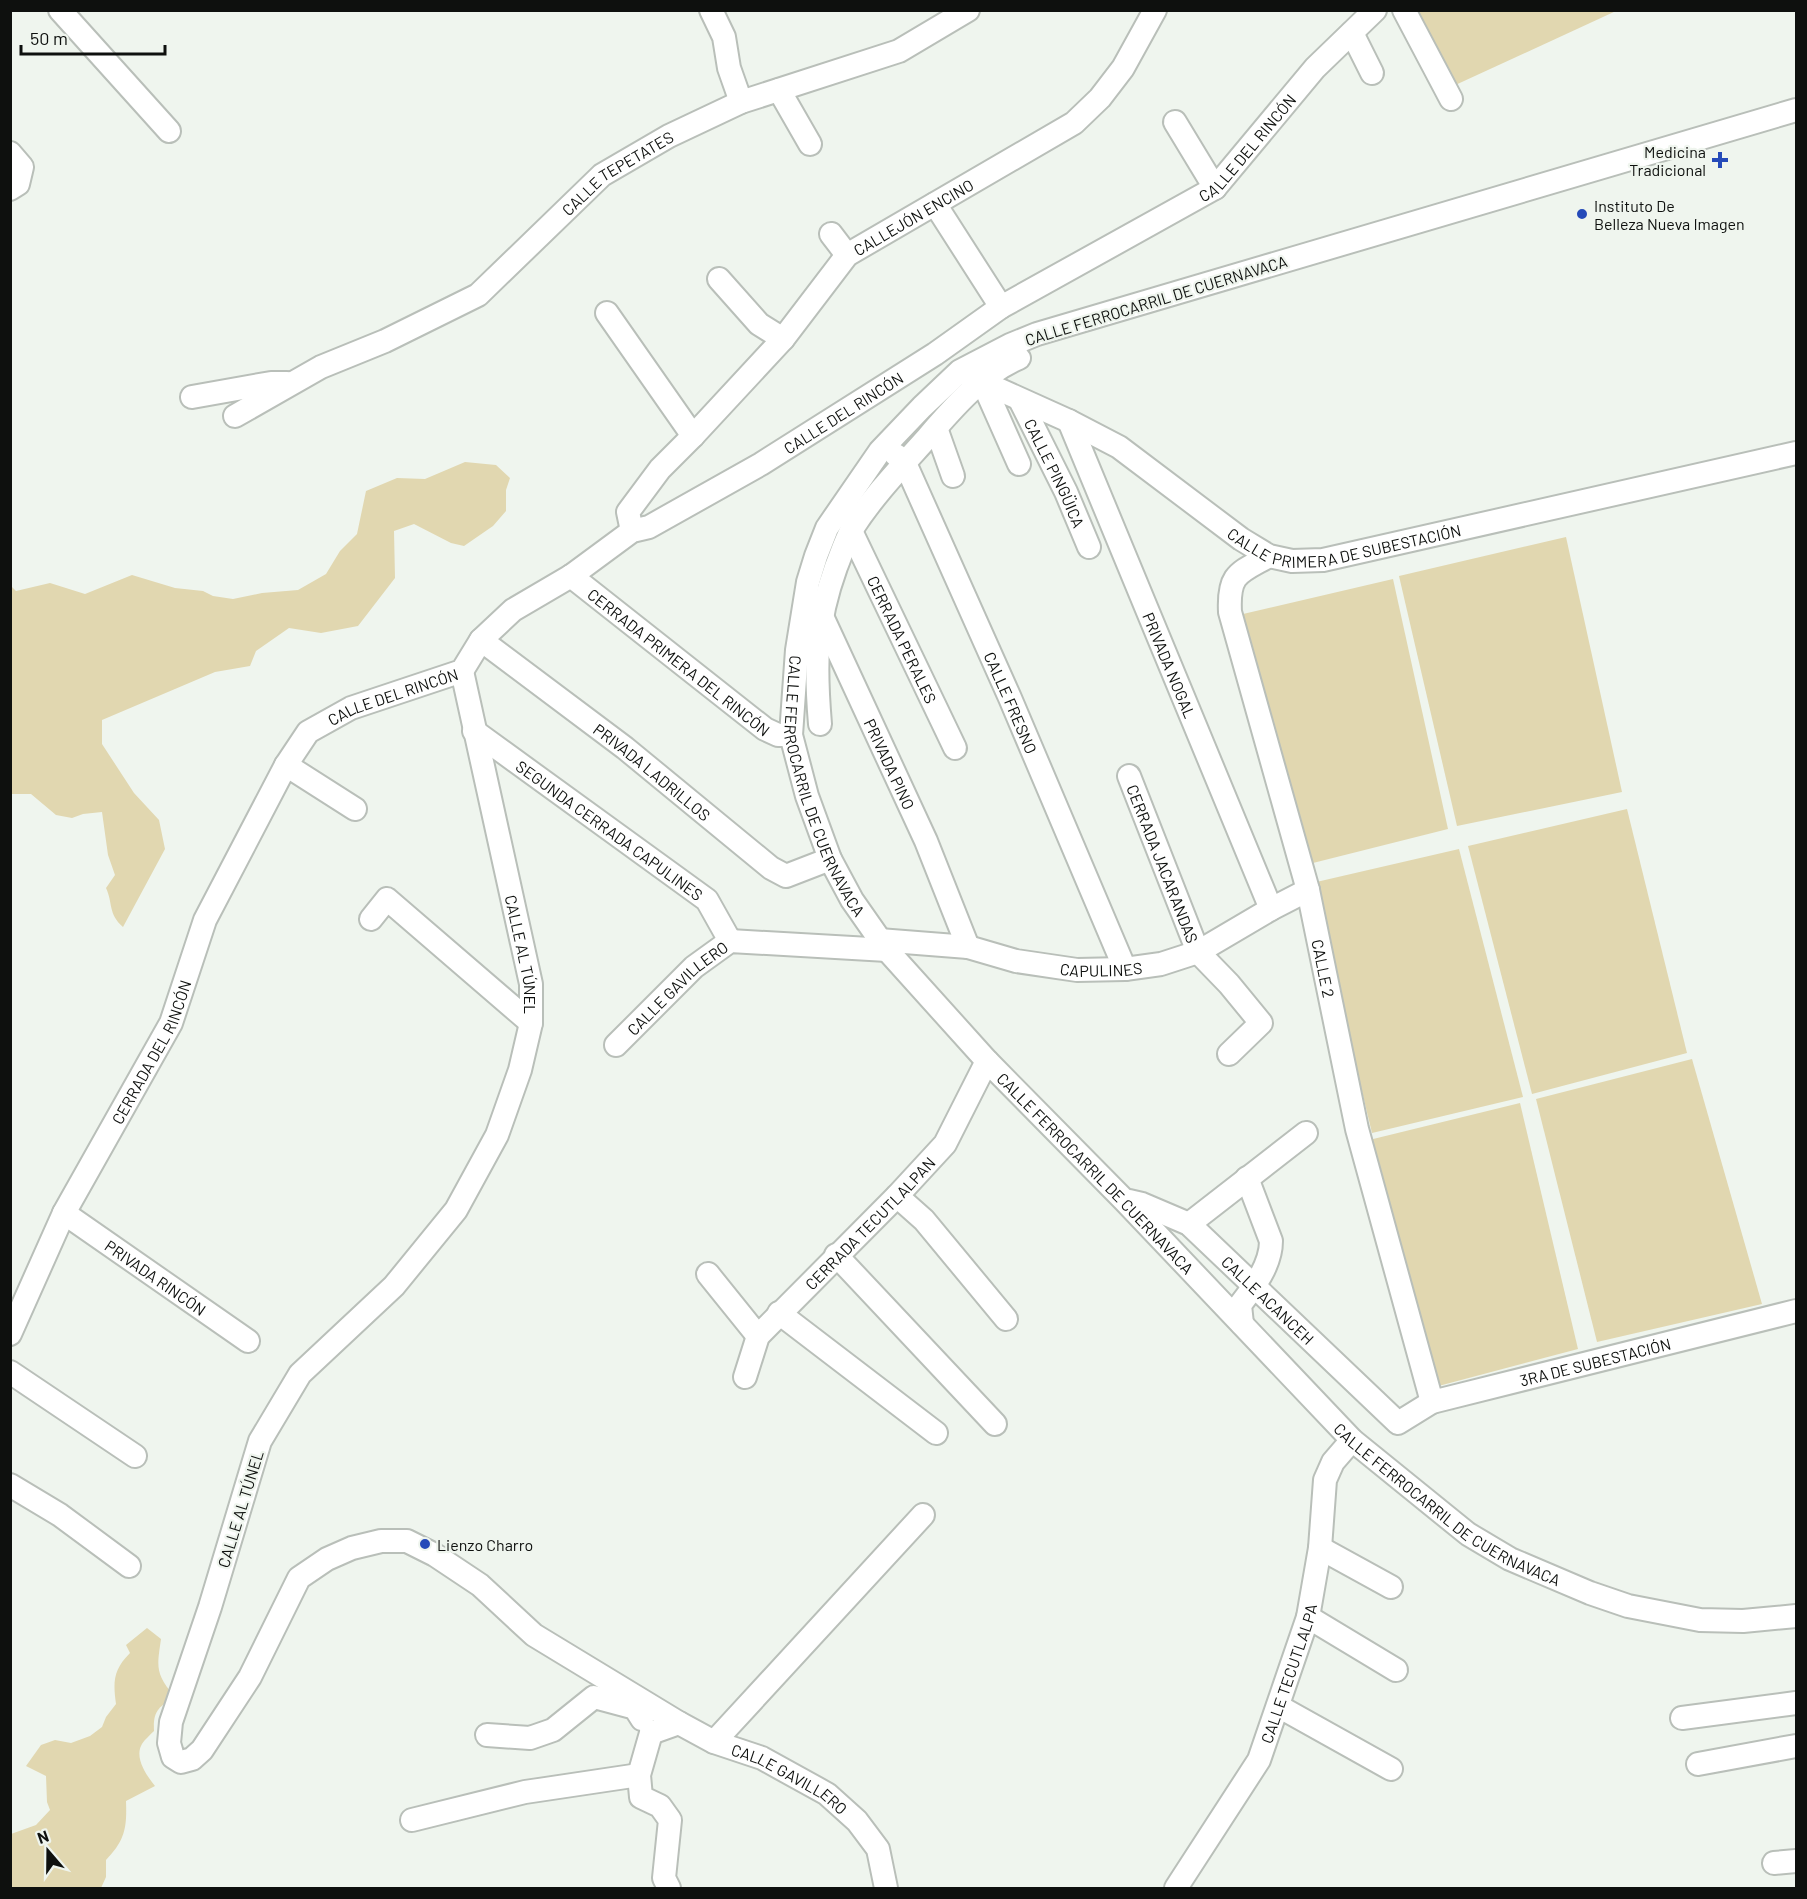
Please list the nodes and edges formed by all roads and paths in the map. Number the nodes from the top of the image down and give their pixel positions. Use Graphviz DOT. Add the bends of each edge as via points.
graph roads {
  1 [pos="60,10"];
  2 [pos="711,10"];
  3 [pos="968,10"];
  4 [pos="1155,10"];
  5 [pos="1375,10"];
  6 [pos="1404,10"];
  7 [pos="1352,33"];
  8 [pos="1372,73"];
  9 [pos="779,90"];
  10 [pos="1451,99"];
  11 [pos="741,102"];
  12 [pos="1797,110"];
  13 [pos="1175,122"];
  14 [pos="1797,124"];
  15 [pos="170,131"];
  16 [pos="810,144"];
  17 [pos="10,153"];
  18 [pos="1215,188"];
  19 [pos="10,189"];
  20 [pos="935,204"];
  21 [pos="831,234"];
  22 [pos="847,255"];
  23 [pos="719,279"];
  24 [pos="1001,307"];
  25 [pos="607,313"];
  26 [pos="783,339"];
  27 [pos="935,354"];
  28 [pos="960,372"];
  29 [pos="295,382"];
  30 [pos="982,383"];
  31 [pos="192,397"];
  32 [pos="1020,400"];
  33 [pos="235,416"];
  34 [pos="1069,421"];
  35 [pos="936,428"];
  36 [pos="693,436"];
  37 [pos="880,451"];
  38 [pos="1797,453"];
  39 [pos="905,463"];
  40 [pos="1019,464"];
  41 [pos="953,476"];
  42 [pos="632,531"];
  43 [pos="851,531"];
  44 [pos="1089,547"];
  45 [pos="1269,556"];
  46 [pos="571,576"];
  47 [pos="808,582"];
  48 [pos="822,615"];
  49 [pos="481,640"];
  50 [pos="462,672"];
  51 [pos="820,724"];
  52 [pos="474,731"];
  53 [pos="791,735"];
  54 [pos="956,748"];
  55 [pos="286,765"];
  56 [pos="1129,776"];
  57 [pos="356,809"];
  58 [pos="830,859"];
  59 [pos="1308,890"];
  60 [pos="1271,909"];
  61 [pos="371,919"];
  62 [pos="730,941"];
  63 [pos="883,945"];
  64 [pos="968,947"];
  65 [pos="1198,952"];
  66 [pos="1125,969"];
  67 [pos="531,1023"];
  68 [pos="616,1045"];
  69 [pos="1229,1054"];
  70 [pos="987,1061"];
  71 [pos="1306,1133"];
  72 [pos="1247,1178"];
  73 [pos="897,1196"];
  74 [pos="1124,1200"];
  75 [pos="64,1213"];
  76 [pos="1189,1224"];
  77 [pos="836,1255"];
  78 [pos="708,1274"];
  79 [pos="1255,1286"];
  80 [pos="1797,1311"];
  81 [pos="779,1313"];
  82 [pos="1006,1318"];
  83 [pos="1242,1323"];
  84 [pos="10,1334"];
  85 [pos="758,1336"];
  86 [pos="248,1341"];
  87 [pos="10,1372"];
  88 [pos="745,1377"];
  89 [pos="1432,1402"];
  90 [pos="1398,1423"];
  91 [pos="995,1424"];
  92 [pos="936,1433"];
  93 [pos="1352,1440"];
  94 [pos="135,1456"];
  95 [pos="10,1485"];
  96 [pos="923,1515"];
  97 [pos="1320,1548"];
  98 [pos="129,1566"];
  99 [pos="1391,1587"];
  100 [pos="1797,1616"];
  101 [pos="1308,1617"];
  102 [pos="1396,1670"];
  103 [pos="1797,1703"];
  104 [pos="1278,1706"];
  105 [pos="1683,1718"];
  106 [pos="679,1723"];
  107 [pos="651,1733"];
  108 [pos="487,1735"];
  109 [pos="714,1742"];
  110 [pos="1797,1746"];
  111 [pos="1698,1764"];
  112 [pos="1391,1769"];
  113 [pos="639,1775"];
  114 [pos="412,1820"];
  115 [pos="1797,1861"];
  116 [pos="1774,1863"];
  117 [pos="669,1888"];
  118 [pos="886,1888"];
  119 [pos="1176,1888"];
  1 -- 15 [label="street"];
  2 -- 11 [label="street" via="724,37 729,68"];
  3 -- 9 [label="street, CALLE TEPETATES" via="898,51"];
  4 -- 20 [label="street, CALLEJÓN ENCINO" via="1123,68 1074,123"];
  5 -- 7 [label="street, CALLE DEL RINCÓN"];
  6 -- 10 [label="street"];
  7 -- 8 [label="street"];
  7 -- 18 [label="street, CALLE DEL RINCÓN" via="1315,68"];
  9 -- 11 [label="street, CALLE TEPETATES"];
  9 -- 16 [label="street"];
  11 -- 29 [label="street, CALLE TEPETATES" via="669,136 602,175 478,296"];
  12 -- 28 [label="street, CALLE FERROCARRIL DE CUERNAVACA" via="1037,334"];
  13 -- 18 [label="street"];
  14 -- 30 [label="street, CALLE FERROCARRIL DE CUERNAVACA" via="1043,348 993,371"];
  17 -- 19 [label="street" via="22,167 18,184"];
  18 -- 24 [label="street, CALLE DEL RINCÓN"];
  20 -- 22 [label="street, CALLEJÓN ENCINO"];
  20 -- 24 [label="street"];
  21 -- 22 [label="street"];
  22 -- 26 [label="street, CALLEJÓN ENCINO"];
  23 -- 26 [label="street" via="759,324"];
  24 -- 27 [label="street, CALLE DEL RINCÓN"];
  25 -- 36 [label="street"];
  26 -- 36 [label="street, CALLEJÓN ENCINO"];
  27 -- 28 [label="street, CALLE PRIMERA DE SUBESTACIÓN"];
  27 -- 42 [label="street, CALLE DEL RINCÓN" via="761,464 649,527"];
  28 -- 30 [label="street, CALLE PRIMERA DE SUBESTACIÓN"];
  28 -- 37 [label="street, CALLE FERROCARRIL DE CUERNAVACA"];
  29 -- 31 [label="street, CALLE TEPETATES"];
  29 -- 33 [label="street, CALLE TEPETATES"];
  30 -- 32 [label="street, CALLE PRIMERA DE SUBESTACIÓN"];
  30 -- 35 [label="street, CALLE FERROCARRIL DE CUERNAVACA"];
  30 -- 40 [label="street"];
  32 -- 34 [label="street, CALLE PRIMERA DE SUBESTACIÓN"];
  32 -- 44 [label="street, CALLE PINGÜICA"];
  34 -- 45 [label="street, CALLE PRIMERA DE SUBESTACIÓN" via="1119,447"];
  34 -- 60 [label="street, PRIVADA NOGAL"];
  35 -- 39 [label="street, CALLE FERROCARRIL DE CUERNAVACA"];
  35 -- 41 [label="street"];
  36 -- 42 [label="street, CALLEJÓN ENCINO" via="660,469 628,512"];
  37 -- 39 [label="street" via="896,455"];
  37 -- 47 [label="street, CALLE FERROCARRIL DE CUERNAVACA" via="827,528"];
  38 -- 45 [label="street, CALLE PRIMERA DE SUBESTACIÓN" via="1323,560 1292,561"];
  39 -- 43 [label="street, CALLE FERROCARRIL DE CUERNAVACA"];
  39 -- 66 [label="street, CALLE FRESNO"];
  42 -- 46 [label="street, CALLE DEL RINCÓN"];
  43 -- 48 [label="street, CALLE FERROCARRIL DE CUERNAVACA"];
  43 -- 54 [label="street, CERRADA PERALES"];
  45 -- 59 [label="street, CALLE 2" via="1236,575 1229,591 1230,612"];
  46 -- 49 [label="street, CALLE DEL RINCÓN" via="513,610"];
  46 -- 53 [label="street, CERRADA PRIMERA DEL RINCÓN" via="765,729"];
  47 -- 48 [label="street, PRIVADA PINO"];
  47 -- 53 [label="street, CALLE FERROCARRIL DE CUERNAVACA" via="797,650"];
  48 -- 51 [label="street, CALLE FERROCARRIL DE CUERNAVACA" via="816,674"];
  48 -- 64 [label="street, PRIVADA PINO" via="926,841"];
  49 -- 50 [label="street, CALLE DEL RINCÓN"];
  49 -- 58 [label="street, PRIVADA LADRILLOS" via="625,748 771,868 786,876"];
  50 -- 52 [label="street, CALLE AL TÚNEL"];
  50 -- 55 [label="street, CALLE DEL RINCÓN" via="351,708 308,732"];
  52 -- 62 [label="street, SEGUNDA CERRADA CAPULINES" via="707,900"];
  52 -- 67 [label="street, CALLE AL TÚNEL" via="531,984"];
  53 -- 58 [label="street, CALLE FERROCARRIL DE CUERNAVACA" via="807,796"];
  55 -- 57 [label="street"];
  55 -- 75 [label="street, CERRADA DEL RINCÓN" via="205,920 171,1023"];
  56 -- 65 [label="street, CERRADA JACARANDAS"];
  58 -- 63 [label="street, CALLE FERROCARRIL DE CUERNAVACA"];
  59 -- 60 [label="street, CAPULINES"];
  59 -- 89 [label="street, CALLE 2" via="1357,1129"];
  60 -- 65 [label="street, CAPULINES"];
  61 -- 67 [label="street" via="387,899"];
  62 -- 63 [label="street, CALLE GAVILLERO"];
  62 -- 68 [label="street, CALLE GAVILLERO" via="694,967"];
  63 -- 64 [label="street, CAPULINES"];
  63 -- 70 [label="street, CALLE FERROCARRIL DE CUERNAVACA"];
  64 -- 66 [label="street, CAPULINES" via="1016,961 1077,970"];
  65 -- 66 [label="street, CAPULINES" via="1161,964"];
  65 -- 69 [label="street" via="1261,1023"];
  67 -- 106 [label="street, CALLE AL TÚNEL" via="520,1070 497,1135 456,1210 394,1286 300,1374 260,1440 171,1722 169,1743 173,1757 181,1762 202,1750 250,1677 299,1578 327,1559 381,1541 407,1541 435,1555 480,1585 534,1635"];
  70 -- 73 [label="street, CERRADA TECUTLALPAN" via="945,1144"];
  70 -- 74 [label="street, CALLE FERROCARRIL DE CUERNAVACA"];
  71 -- 72 [label="street"];
  72 -- 76 [label="street"];
  72 -- 79 [label="street" via="1271,1241 1271,1250"];
  73 -- 77 [label="street, CERRADA TECUTLALPAN"];
  73 -- 82 [label="street" via="924,1220"];
  74 -- 76 [label="street, CALLE ACANCEH"];
  74 -- 83 [label="street, CALLE FERROCARRIL DE CUERNAVACA"];
  75 -- 84 [label="street, CERRADA DEL RINCÓN"];
  75 -- 86 [label="street, PRIVADA RINCÓN"];
  76 -- 79 [label="street, CALLE ACANCEH"];
  77 -- 81 [label="street, CERRADA TECUTLALPAN"];
  77 -- 91 [label="street"];
  78 -- 85 [label="street"];
  79 -- 83 [label="street" via="1240,1305"];
  79 -- 90 [label="street, CALLE ACANCEH"];
  80 -- 89 [label="street, 3RA DE SUBESTACIÓN"];
  81 -- 85 [label="street, CERRADA TECUTLALPAN"];
  81 -- 92 [label="street"];
  83 -- 93 [label="street, CALLE FERROCARRIL DE CUERNAVACA"];
  85 -- 88 [label="street, CERRADA TECUTLALPAN"];
  87 -- 94 [label="street"];
  89 -- 90 [label="street, 3RA DE SUBESTACIÓN"];
  93 -- 97 [label="street, CALLE TECUTLALPA" via="1333,1462 1326,1480"];
  93 -- 100 [label="street, CALLE FERROCARRIL DE CUERNAVACA" via="1468,1534 1510,1559 1590,1593 1628,1606 1700,1620"];
  95 -- 98 [label="street" via="60,1515"];
  96 -- 109 [label="street"];
  97 -- 99 [label="street"];
  97 -- 101 [label="street, CALLE TECUTLALPA"];
  101 -- 102 [label="street"];
  101 -- 104 [label="street, CALLE TECUTLALPA"];
  103 -- 105 [label="street"];
  104 -- 112 [label="street"];
  104 -- 119 [label="street, CALLE TECUTLALPA" via="1259,1760"];
  106 -- 107 [label="street"];
  106 -- 109 [label="street, CALLE GAVILLERO"];
  107 -- 108 [label="street" via="635,1708 594,1697 553,1730 530,1738"];
  107 -- 113 [label="street"];
  109 -- 118 [label="street, CALLE GAVILLERO" via="762,1758 827,1794 857,1821 878,1849"];
  110 -- 111 [label="street"];
  113 -- 114 [label="street" via="525,1792"];
  113 -- 117 [label="street" via="641,1797 660,1806 670,1820 664,1878"];
  115 -- 116 [label="street"];
}
